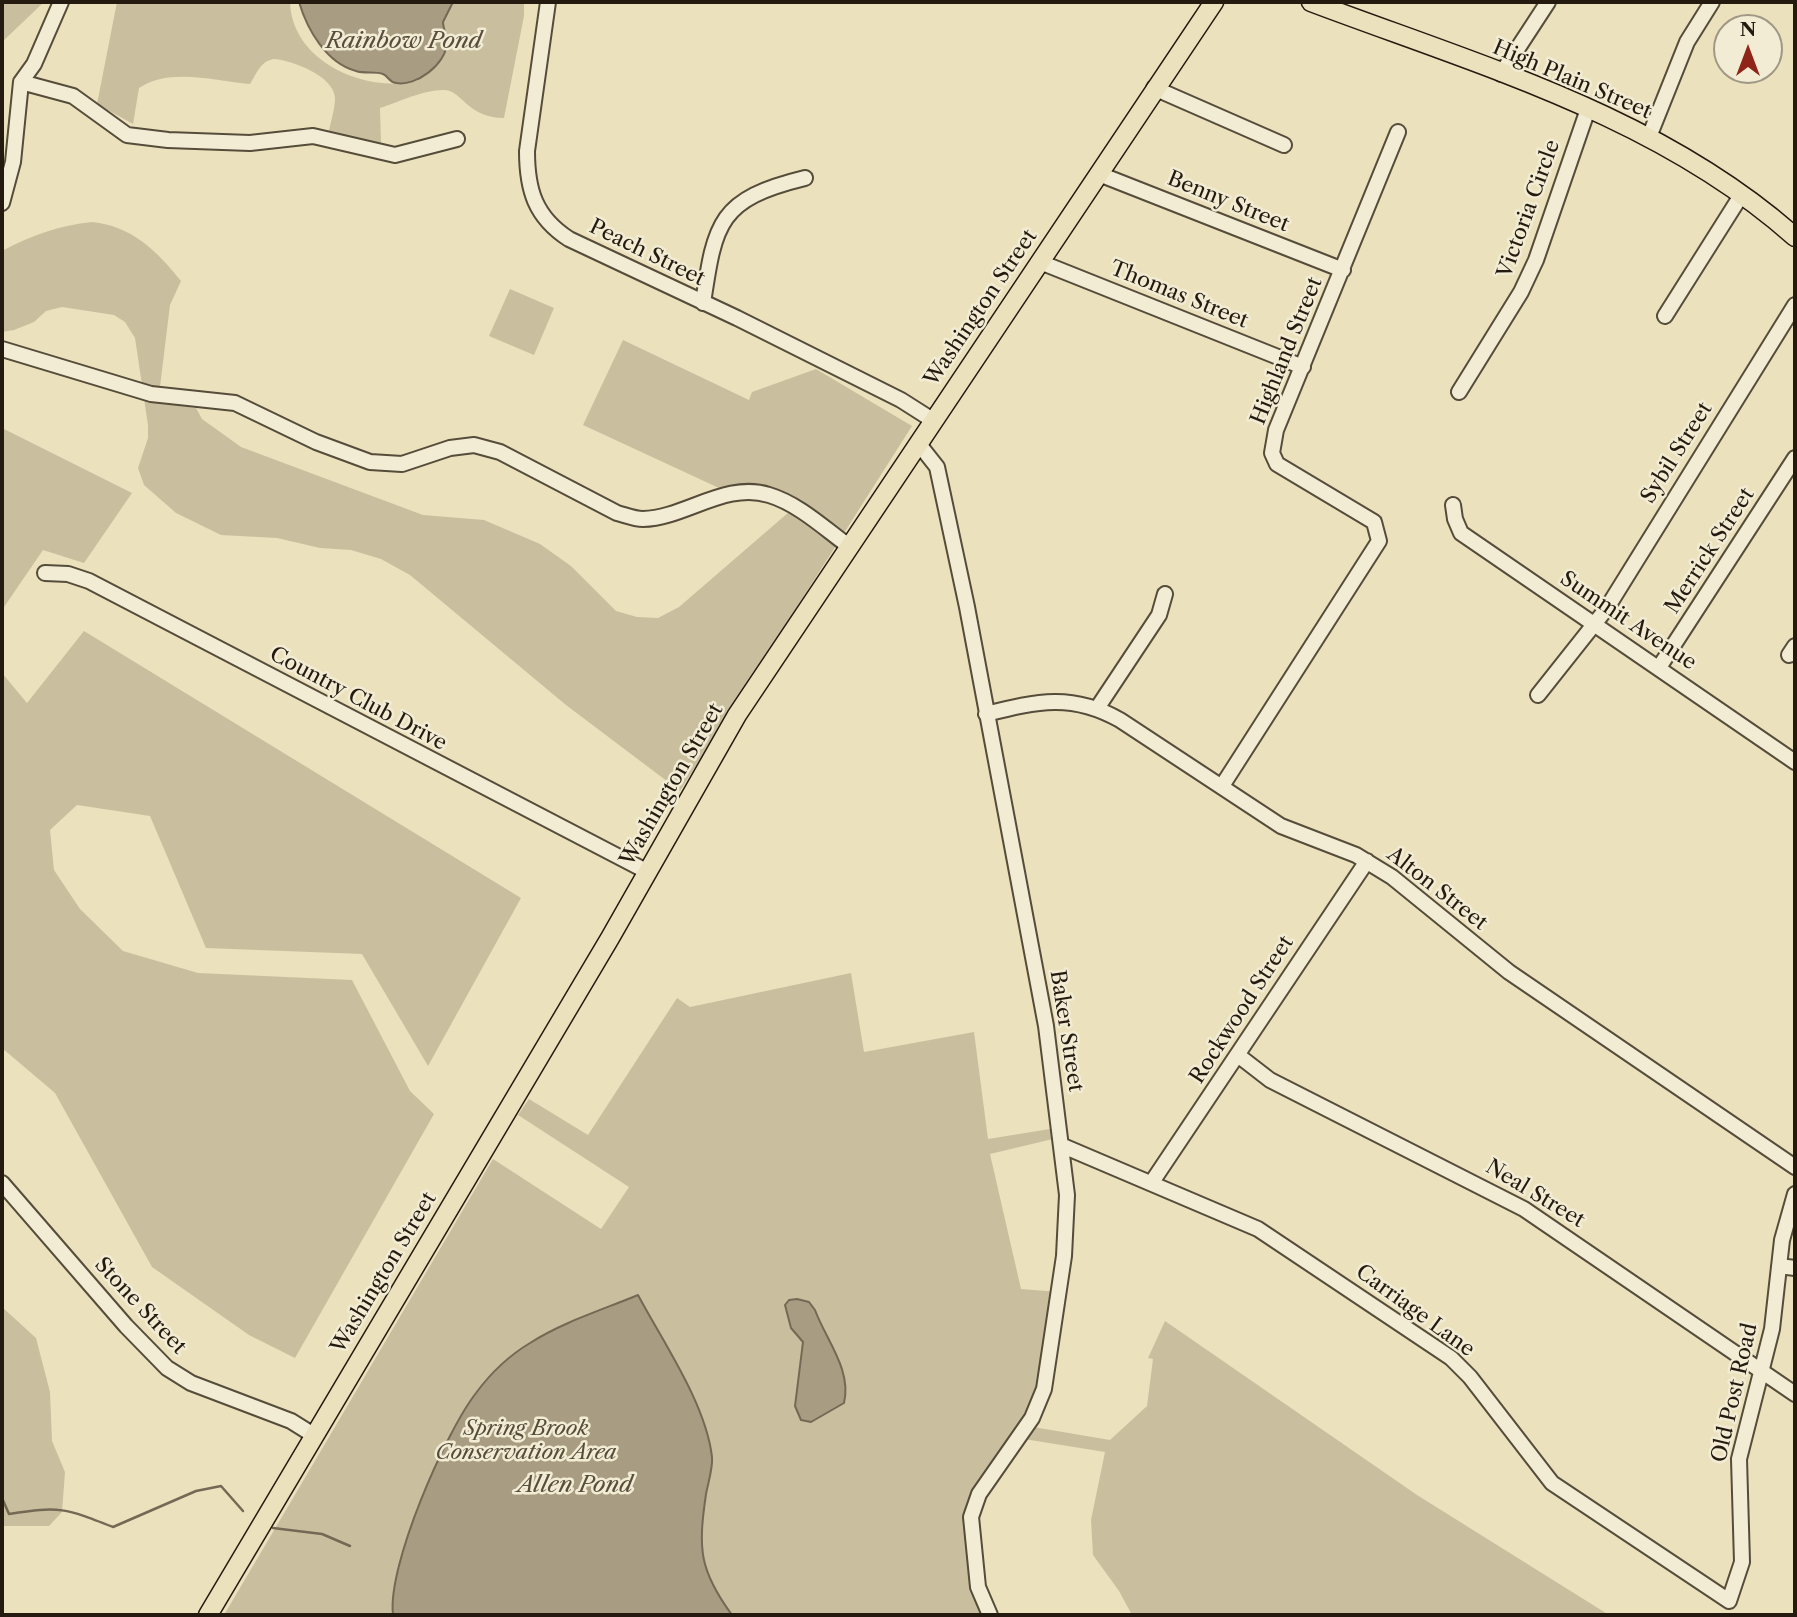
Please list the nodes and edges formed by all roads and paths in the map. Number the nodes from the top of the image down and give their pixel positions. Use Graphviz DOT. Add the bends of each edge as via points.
graph roads {
  1 [pos="61,2"];
  2 [pos="548,2"];
  3 [pos="1214,2"];
  4 [pos="1311,2"];
  5 [pos="1548,2"];
  6 [pos="1712,2"];
  7 [pos="1501,74"];
  8 [pos="22,82"];
  9 [pos="1154,88"];
  10 [pos="1588,109"];
  11 [pos="1398,132"];
  12 [pos="1649,137"];
  13 [pos="457,139"];
  14 [pos="1284,145"];
  15 [pos="1099,174"];
  16 [pos="805,178"];
  17 [pos="1742,194"];
  18 [pos="2,203"];
  19 [pos="1795,237"];
  20 [pos="1040,262"];
  21 [pos="1343,270"];
  22 [pos="703,303"];
  23 [pos="1795,305"];
  24 [pos="1665,316"];
  25 [pos="2,349"];
  26 [pos="1303,367"];
  27 [pos="1459,392"];
  28 [pos="934,421"];
  29 [pos="918,443"];
  30 [pos="1795,458"];
  31 [pos="1453,505"];
  32 [pos="850,547"];
  33 [pos="45,573"];
  34 [pos="1165,594"];
  35 [pos="1595,623"];
  36 [pos="1660,666"];
  37 [pos="1538,695"];
  38 [pos="1098,707"];
  39 [pos="986,714"];
  40 [pos="1795,762"];
  41 [pos="1222,786"];
  42 [pos="1367,861"];
  43 [pos="649,872"];
  44 [pos="1239,1056"];
  45 [pos="1063,1146"];
  46 [pos="1795,1167"];
  47 [pos="1152,1182"];
  48 [pos="2,1183"];
  49 [pos="1795,1194"];
  50 [pos="1779,1266"];
  51 [pos="1795,1268"];
  52 [pos="1762,1373"];
  53 [pos="1795,1394"];
  54 [pos="315,1436"];
  55 [pos="1729,1601"];
  56 [pos="208,1615"];
  57 [pos="990,1615"];
  1 -- 8 [label="street"];
  2 -- 22 [label="street, Peach Street" via="527,151 534,203 548,224 569,239"];
  3 -- 9 [label="main road, Washington Street"];
  4 -- 7 [label="main road, High Plain Street"];
  5 -- 7 [label="street"];
  6 -- 12 [label="street" via="1687,42"];
  7 -- 10 [label="main road, High Plain Street"];
  8 -- 13 [label="street" via="73,96 127,135 250,143 313,136 395,155"];
  8 -- 18 [label="street" via="13,162"];
  9 -- 14 [label="street"];
  9 -- 15 [label="main road, Washington Street"];
  10 -- 12 [label="main road, High Plain Street"];
  10 -- 27 [label="street, Victoria Circle" via="1536,260"];
  11 -- 21 [label="street, Highland Street"];
  12 -- 17 [label="main road, High Plain Street"];
  15 -- 20 [label="main road, Washington Street"];
  15 -- 21 [label="street, Benny Street"];
  16 -- 22 [label="street" via="744,200 723,221 711,251"];
  17 -- 19 [label="main road, High Plain Street"];
  17 -- 24 [label="street"];
  20 -- 26 [label="street, Thomas Street"];
  20 -- 28 [label="main road, Washington Street"];
  21 -- 26 [label="street, Highland Street"];
  22 -- 28 [label="street, Peach Street" via="901,400"];
  23 -- 35 [label="street, Sybil Street"];
  25 -- 32 [label="street" via="151,394 235,402 316,442 370,462 402,464 450,447 474,444 500,452 630,517 662,516 736,494 766,494 790,504"];
  26 -- 41 [label="street, Highland Street" via="1274,435 1274,462 1374,522 1379,541"];
  28 -- 29 [label="main road, Washington Street"];
  29 -- 32 [label="main road, Washington Street"];
  29 -- 39 [label="street, Baker Street" via="937,467"];
  30 -- 36 [label="street, Merrick Street"];
  31 -- 35 [label="street, Summit Avenue" via="1461,533"];
  32 -- 43 [label="main road, Washington Street" via="737,715"];
  33 -- 43 [label="street, Country Club Drive" via="89,581"];
  34 -- 38 [label="street" via="1159,615"];
  35 -- 36 [label="street, Summit Avenue"];
  35 -- 37 [label="street, Sybil Street"];
  36 -- 40 [label="street, Summit Avenue"];
  38 -- 39 [label="street, Alton Street" via="1062,700"];
  38 -- 41 [label="street, Alton Street"];
  39 -- 45 [label="street, Baker Street" via="1046,1026"];
  41 -- 42 [label="street, Alton Street" via="1281,826"];
  42 -- 44 [label="street, Rockwood Street"];
  42 -- 46 [label="street, Alton Street" via="1508,972"];
  43 -- 54 [label="main road, Washington Street"];
  44 -- 47 [label="street, Rockwood Street"];
  44 -- 52 [label="street, Neal Street" via="1270,1080 1524,1209"];
  45 -- 47 [label="street, Carriage Lane"];
  45 -- 57 [label="street, Baker Street" via="1066,1234 1044,1389 1032,1419 979,1494 971,1517 978,1587"];
  47 -- 55 [label="street, Carriage Lane" via="1258,1229 1451,1358 1552,1483"];
  48 -- 54 [label="street, Stone Street" via="167,1368 191,1383"];
  49 -- 50 [label="street, Old Post Road"];
  50 -- 51 [label="street"];
  50 -- 52 [label="street, Old Post Road"];
  52 -- 53 [label="street, Neal Street"];
  52 -- 55 [label="street, Old Post Road" via="1739,1460 1742,1562"];
  54 -- 56 [label="main road, Washington Street"];
}
